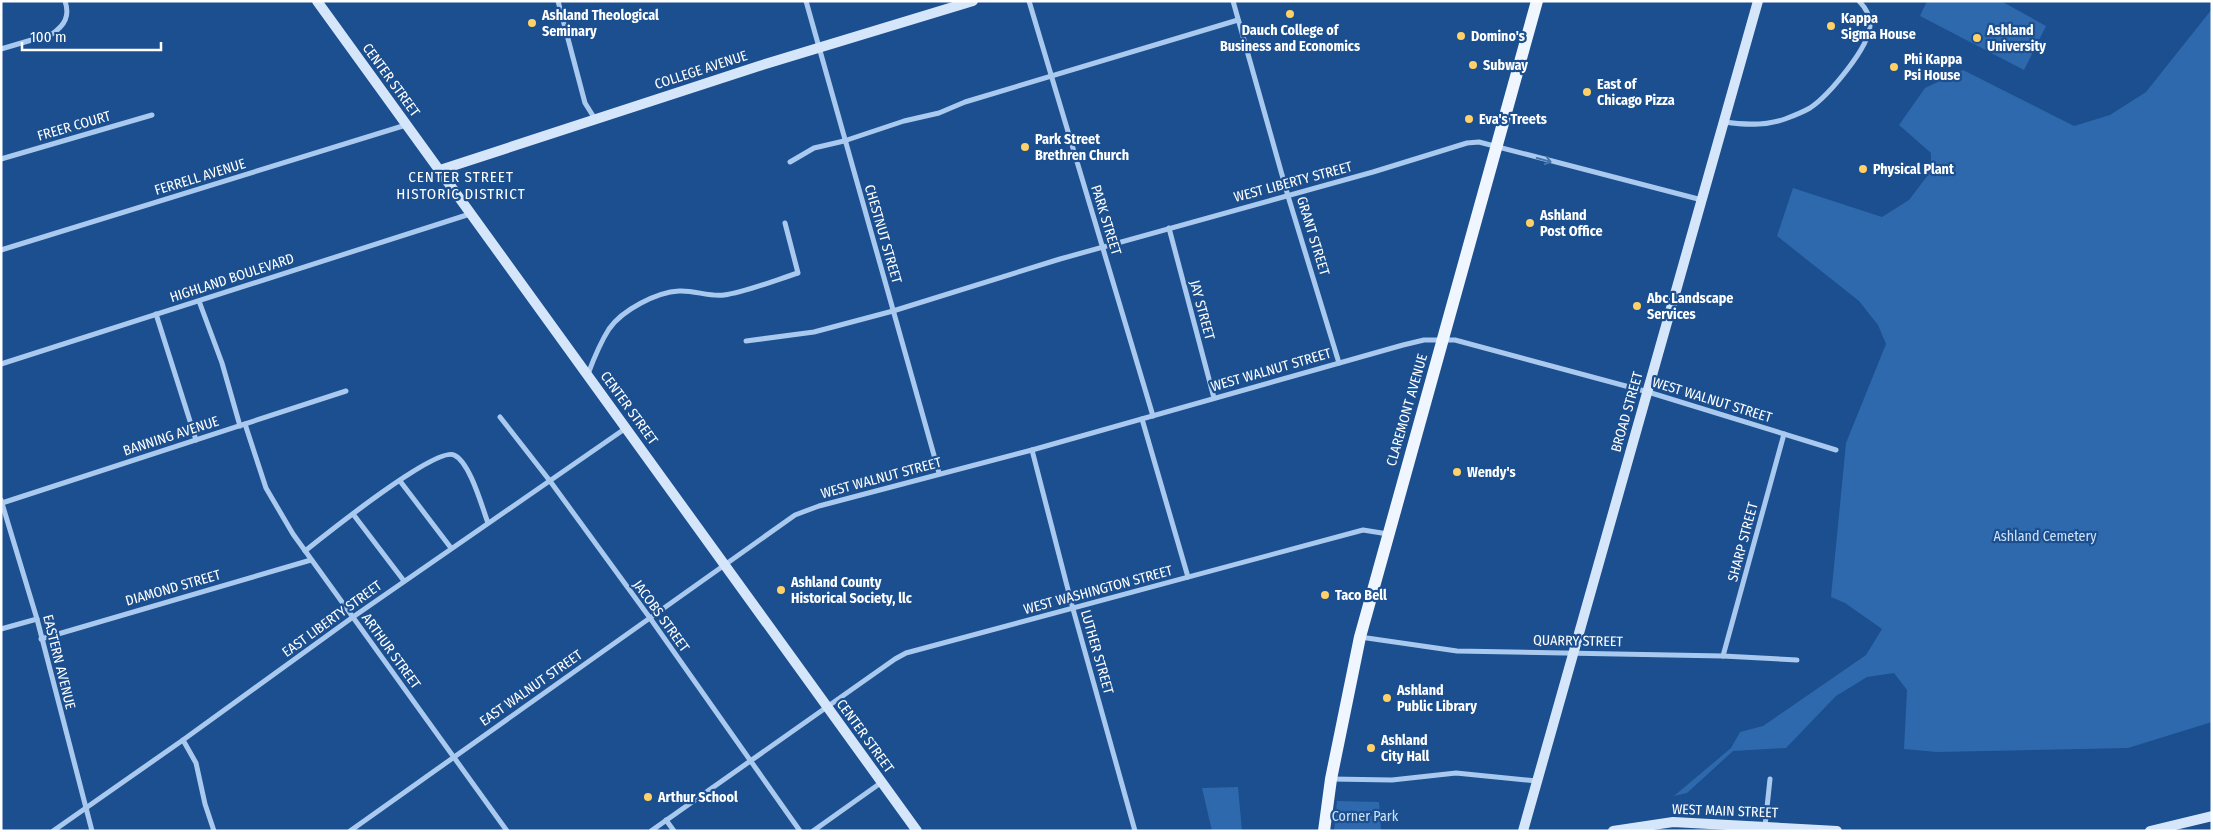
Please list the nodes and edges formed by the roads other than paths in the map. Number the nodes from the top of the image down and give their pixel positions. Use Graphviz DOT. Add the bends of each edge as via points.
graph roads {
  1 [pos="64,1"];
  2 [pos="318,1"];
  3 [pos="558,1"];
  4 [pos="806,1"];
  5 [pos="973,1"];
  6 [pos="1029,1"];
  7 [pos="1232,1"];
  8 [pos="1537,1"];
  9 [pos="1758,1"];
  10 [pos="1859,1"];
  11 [pos="1238,20"];
  12 [pos="820,47"];
  13 [pos="1,49"];
  14 [pos="1052,76"];
  15 [pos="152,115"];
  16 [pos="595,119"];
  17 [pos="1724,122"];
  18 [pos="406,125"];
  19 [pos="844,141"];
  20 [pos="1497,148"];
  21 [pos="1,159"];
  22 [pos="790,162"];
  23 [pos="440,170"];
  24 [pos="1288,196"];
  25 [pos="1702,200"];
  26 [pos="470,214"];
  27 [pos="785,223"];
  28 [pos="1169,228"];
  29 [pos="1102,247"];
  30 [pos="1,250"];
  31 [pos="199,301"];
  32 [pos="893,310"];
  33 [pos="156,314"];
  34 [pos="1443,339"];
  35 [pos="746,341"];
  36 [pos="1340,363"];
  37 [pos="1,364"];
  38 [pos="588,374"];
  39 [pos="346,391"];
  40 [pos="1648,392"];
  41 [pos="1214,398"];
  42 [pos="1153,416"];
  43 [pos="500,417"];
  44 [pos="1142,419"];
  45 [pos="243,425"];
  46 [pos="626,428"];
  47 [pos="1784,434"];
  48 [pos="196,440"];
  49 [pos="1032,450"];
  50 [pos="1836,450"];
  51 [pos="939,473"];
  52 [pos="400,481"];
  53 [pos="550,481"];
  54 [pos="2,501"];
  55 [pos="353,514"];
  56 [pos="488,523"];
  57 [pos="8,524"];
  58 [pos="1,525"];
  59 [pos="1388,534"];
  60 [pos="452,548"];
  61 [pos="305,551"];
  62 [pos="311,560"];
  63 [pos="725,564"];
  64 [pos="1188,577"];
  65 [pos="404,581"];
  66 [pos="1073,609"];
  67 [pos="353,617"];
  68 [pos="650,618"];
  69 [pos="37,619"];
  70 [pos="1,629"];
  71 [pos="1360,637"];
  72 [pos="41,639"];
  73 [pos="1574,652"];
  74 [pos="1723,656"];
  75 [pos="1797,660"];
  76 [pos="827,708"];
  77 [pos="183,740"];
  78 [pos="454,757"];
  79 [pos="749,762"];
  80 [pos="1331,778"];
  81 [pos="1770,780"];
  82 [pos="1537,781"];
  83 [pos="882,782"];
  84 [pos="85,807"];
  85 [pos="2212,816"];
  86 [pos="666,820"];
  87 [pos="1765,826"];
  88 [pos="1828,830"];
  89 [pos="53,831"];
  90 [pos="92,831"];
  91 [pos="214,831"];
  92 [pos="350,831"];
  93 [pos="507,831"];
  94 [pos="651,831"];
  95 [pos="674,831"];
  96 [pos="800,831"];
  97 [pos="813,831"];
  98 [pos="917,831"];
  99 [pos="1135,831"];
  100 [pos="1324,831"];
  101 [pos="1523,831"];
  102 [pos="1613,831"];
  103 [pos="1837,831"];
  104 [pos="2150,831"];
  1 -- 13 [label="street" via="67,15 64,25 58,30"];
  2 -- 18 [label="street, CENTER STREET"];
  3 -- 16 [label="street" via="586,103"];
  4 -- 12 [label="street, CHESTNUT STREET"];
  5 -- 12 [label="street, COLLEGE AVENUE"];
  6 -- 14 [label="street, PARK STREET"];
  7 -- 11 [label="street, GRANT STREET"];
  8 -- 20 [label="main road, CLAREMONT AVENUE"];
  9 -- 17 [label="street, BROAD STREET"];
  10 -- 17 [label="street" via="1869,15 1869,35 1825,96 1810,108 1784,119 1746,125"];
  11 -- 14 [label="street"];
  11 -- 24 [label="street, GRANT STREET"];
  12 -- 16 [label="street, COLLEGE AVENUE"];
  12 -- 19 [label="street, CHESTNUT STREET"];
  14 -- 19 [label="street" via="965,102 939,114 904,121"];
  14 -- 29 [label="street, PARK STREET"];
  15 -- 21 [label="street, FREER COURT"];
  16 -- 23 [label="street, COLLEGE AVENUE"];
  17 -- 25 [label="street, BROAD STREET"];
  18 -- 23 [label="street, CENTER STREET"];
  18 -- 30 [label="street, FERRELL AVENUE"];
  19 -- 22 [label="street" via="807,151"];
  19 -- 32 [label="street, CHESTNUT STREET"];
  20 -- 24 [label="street, WEST LIBERTY STREET" via="1479,142 1467,143"];
  20 -- 25 [label="street, WEST LIBERTY STREET, one-way"];
  20 -- 34 [label="main road, CLAREMONT AVENUE"];
  23 -- 26 [label="street, CENTER STREET"];
  24 -- 28 [label="street, WEST LIBERTY STREET"];
  24 -- 36 [label="street, GRANT STREET"];
  25 -- 40 [label="street, BROAD STREET"];
  26 -- 31 [label="street, HIGHLAND BOULEVARD"];
  26 -- 38 [label="street, CENTER STREET"];
  27 -- 38 [label="street" via="798,273 725,295 688,291 657,295 636,306 610,327"];
  28 -- 29 [label="street, WEST LIBERTY STREET"];
  28 -- 41 [label="street, JAY STREET"];
  29 -- 32 [label="street, WEST LIBERTY STREET"];
  29 -- 42 [label="street, PARK STREET"];
  31 -- 33 [label="street, HIGHLAND BOULEVARD"];
  31 -- 45 [label="street, ARTHUR STREET"];
  32 -- 35 [label="street, WEST LIBERTY STREET" via="814,332"];
  32 -- 51 [label="street, CHESTNUT STREET"];
  33 -- 37 [label="street, HIGHLAND BOULEVARD"];
  33 -- 48 [label="street"];
  34 -- 36 [label="street, WEST WALNUT STREET" via="1417,342"];
  34 -- 40 [label="street, WEST WALNUT STREET"];
  34 -- 59 [label="main road, CLAREMONT AVENUE"];
  36 -- 41 [label="street, WEST WALNUT STREET"];
  38 -- 46 [label="street, CENTER STREET"];
  39 -- 45 [label="street, BANNING AVENUE"];
  40 -- 47 [label="street, WEST WALNUT STREET"];
  40 -- 73 [label="street, BROAD STREET"];
  41 -- 42 [label="street, WEST WALNUT STREET"];
  42 -- 44 [label="street, WEST WALNUT STREET"];
  43 -- 53 [label="street, JACOBS STREET"];
  44 -- 49 [label="street, WEST WALNUT STREET"];
  44 -- 64 [label="street"];
  45 -- 48 [label="street, BANNING AVENUE"];
  45 -- 61 [label="street, ARTHUR STREET" via="266,488"];
  46 -- 53 [label="street, EAST LIBERTY STREET"];
  46 -- 63 [label="street, CENTER STREET"];
  47 -- 50 [label="street, WEST WALNUT STREET"];
  47 -- 74 [label="street, SHARP STREET"];
  48 -- 54 [label="street, BANNING AVENUE"];
  49 -- 51 [label="street, WEST WALNUT STREET"];
  49 -- 66 [label="street, LUTHER STREET"];
  51 -- 63 [label="street, WEST WALNUT STREET" via="795,515"];
  52 -- 55 [label="street"];
  52 -- 56 [label="street" via="434,459 453,455 467,470"];
  52 -- 60 [label="street"];
  53 -- 56 [label="street, EAST LIBERTY STREET"];
  53 -- 68 [label="street, JACOBS STREET"];
  54 -- 57 [label="street, EASTERN AVENUE"];
  55 -- 61 [label="street"];
  55 -- 65 [label="street"];
  56 -- 60 [label="street, EAST LIBERTY STREET"];
  57 -- 58 [label="street"];
  57 -- 69 [label="street, EASTERN AVENUE"];
  59 -- 64 [label="street, WEST WASHINGTON STREET" via="1363,530"];
  59 -- 71 [label="main road, CLAREMONT AVENUE"];
  60 -- 65 [label="street, EAST LIBERTY STREET"];
  61 -- 62 [label="street, ARTHUR STREET"];
  62 -- 67 [label="street, ARTHUR STREET"];
  62 -- 72 [label="street, DIAMOND STREET"];
  63 -- 68 [label="street, EAST WALNUT STREET"];
  63 -- 76 [label="street, CENTER STREET"];
  64 -- 66 [label="street, WEST WASHINGTON STREET"];
  65 -- 67 [label="street, EAST LIBERTY STREET"];
  66 -- 76 [label="street, WEST WASHINGTON STREET" via="906,653"];
  66 -- 99 [label="street, LUTHER STREET"];
  67 -- 77 [label="street, EAST LIBERTY STREET"];
  67 -- 78 [label="street, ARTHUR STREET"];
  68 -- 78 [label="street, EAST WALNUT STREET"];
  68 -- 79 [label="street, JACOBS STREET"];
  69 -- 70 [label="street"];
  69 -- 72 [label="street, EASTERN AVENUE"];
  71 -- 73 [label="street, QUARRY STREET" via="1457,651"];
  71 -- 80 [label="main road, CLAREMONT AVENUE"];
  72 -- 84 [label="street, EASTERN AVENUE"];
  73 -- 74 [label="street, QUARRY STREET"];
  73 -- 82 [label="street, BROAD STREET"];
  74 -- 75 [label="street, QUARRY STREET"];
  76 -- 79 [label="street, WEST WASHINGTON STREET"];
  76 -- 83 [label="street, CENTER STREET"];
  77 -- 84 [label="street, EAST LIBERTY STREET"];
  77 -- 91 [label="street" via="196,763"];
  78 -- 92 [label="street, EAST WALNUT STREET"];
  78 -- 93 [label="street, ARTHUR STREET"];
  79 -- 86 [label="street, WEST WASHINGTON STREET"];
  79 -- 96 [label="street, JACOBS STREET"];
  80 -- 82 [label="street" via="1392,780 1456,773"];
  80 -- 100 [label="main road, CLAREMONT AVENUE"];
  81 -- 87 [label="street"];
  82 -- 101 [label="street, BROAD STREET"];
  83 -- 97 [label="street"];
  83 -- 98 [label="street, CENTER STREET"];
  84 -- 89 [label="street, EAST LIBERTY STREET"];
  84 -- 90 [label="street, EASTERN AVENUE"];
  85 -- 104 [label="street"];
  86 -- 94 [label="street, WEST WASHINGTON STREET"];
  86 -- 95 [label="street"];
  87 -- 88 [label="street, WEST MAIN STREET"];
  87 -- 102 [label="street, WEST MAIN STREET" via="1673,822"];
  88 -- 103 [label="street, WEST MAIN STREET"];
}
